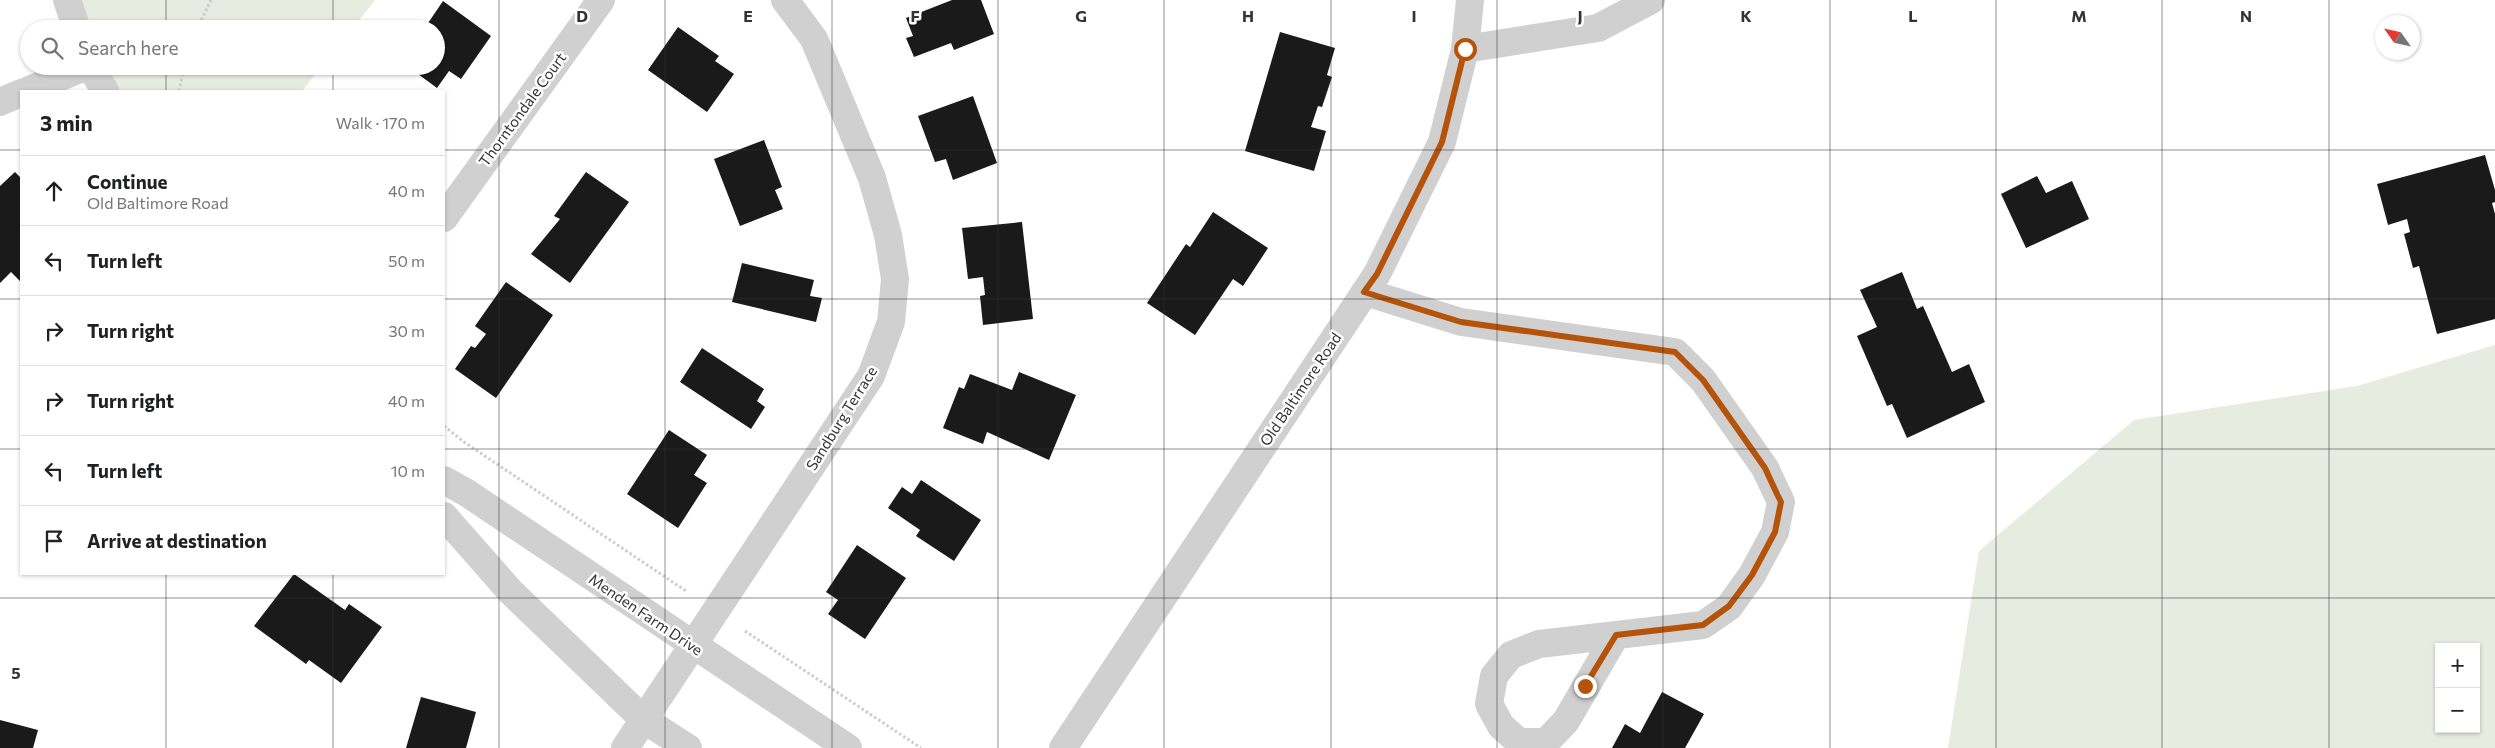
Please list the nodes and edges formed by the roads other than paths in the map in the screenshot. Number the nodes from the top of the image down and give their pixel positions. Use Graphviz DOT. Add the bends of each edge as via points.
graph roads {
  1 [pos="67,0"];
  2 [pos="601,0"];
  3 [pos="785,0"];
  4 [pos="1470,0"];
  5 [pos="1651,0"];
  6 [pos="73,20"];
  7 [pos="1465,49"];
  8 [pos="66,75"];
  9 [pos="94,75"];
  10 [pos="28,90"];
  11 [pos="104,90"];
  12 [pos="20,94"];
  13 [pos="0,102"];
  14 [pos="445,217"];
  15 [pos="1364,292"];
  16 [pos="445,481"];
  17 [pos="445,517"];
  18 [pos="1616,635"];
  19 [pos="692,646"];
  20 [pos="643,719"];
  21 [pos="625,748"];
  22 [pos="688,748"];
  23 [pos="848,748"];
  24 [pos="1063,748"];
  1 -- 6 [label="street"];
  2 -- 14 [label="street, Thorntondale Court"];
  3 -- 19 [label="street, Sandburg Terrace" via="814,39 872,178 888,235 895,279 892,322 871,376"];
  4 -- 7 [label="street, Old Baltimore Road"];
  5 -- 7 [label="street" via="1598,28"];
  7 -- 15 [label="street, Old Baltimore Road" via="1442,142 1377,274"];
  8 -- 10 [label="street"];
  9 -- 11 [label="street"];
  12 -- 13 [label="street"];
  15 -- 18 [label="street" via="1461,322 1675,352 1703,380 1765,468 1781,502 1775,532 1752,575 1729,606 1703,625"];
  15 -- 24 [label="street, Old Baltimore Road"];
  16 -- 19 [label="street, Menden Farm Drive"];
  17 -- 20 [label="street" via="510,591"];
  18 -- 18 [label="street" via="1539,644 1511,654 1494,676 1489,704 1501,726 1519,742 1546,742 1566,721"];
  19 -- 20 [label="street, Sandburg Terrace"];
  19 -- 23 [label="street, Menden Farm Drive"];
  20 -- 21 [label="street, Sandburg Terrace"];
  20 -- 22 [label="street"];
}
